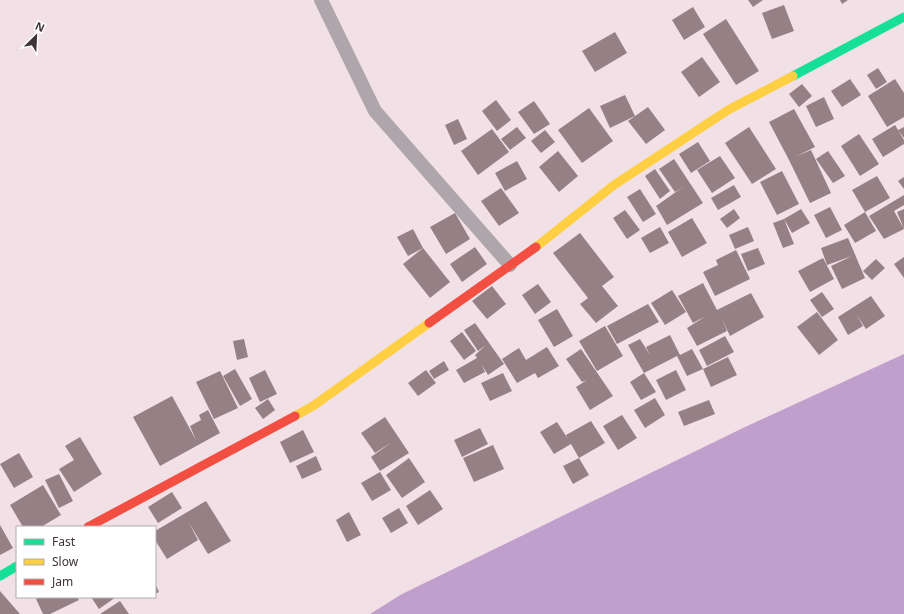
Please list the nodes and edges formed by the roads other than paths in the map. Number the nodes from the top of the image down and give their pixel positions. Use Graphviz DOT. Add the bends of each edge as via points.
graph roads {
  1 [pos="321,0"];
  2 [pos="904,17"];
  3 [pos="510,265"];
  4 [pos="90,526"];
  5 [pos="16,567"];
  6 [pos="0,576"];
  1 -- 3 [label="lane" via="375,111"];
  2 -- 3 [label="street" via="728,110 614,185"];
  3 -- 4 [label="street" via="313,406"];
  5 -- 6 [label="street"];
}
